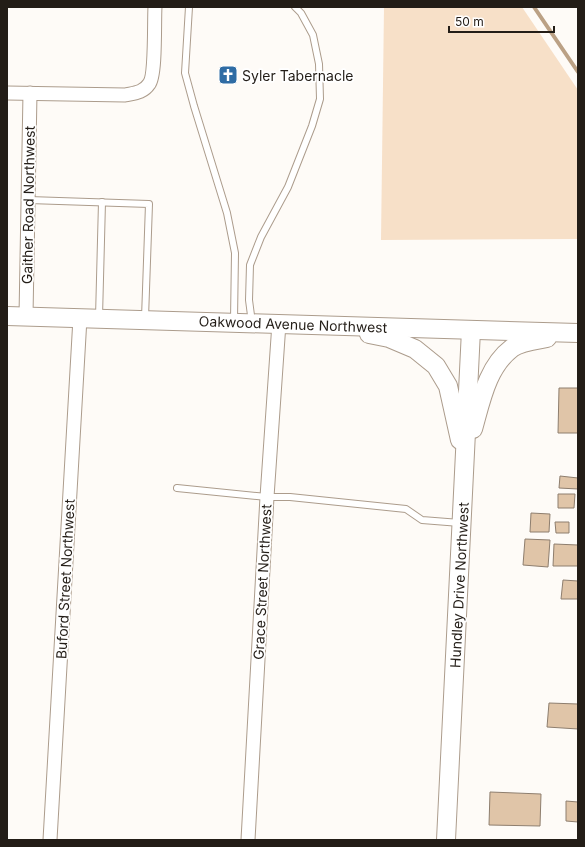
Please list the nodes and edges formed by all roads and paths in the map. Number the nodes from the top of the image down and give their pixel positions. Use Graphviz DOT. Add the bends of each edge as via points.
graph roads {
  1 [pos="155,7"];
  2 [pos="189,7"];
  3 [pos="295,7"];
  4 [pos="7,93"];
  5 [pos="30,94"];
  6 [pos="29,200"];
  7 [pos="102,202"];
  8 [pos="7,316"];
  9 [pos="26,316"];
  10 [pos="80,318"];
  11 [pos="99,318"];
  12 [pos="145,320"];
  13 [pos="234,322"];
  14 [pos="252,322"];
  15 [pos="280,324"];
  16 [pos="316,325"];
  17 [pos="471,330"];
  18 [pos="575,333"];
  19 [pos="465,458"];
  20 [pos="177,488"];
  21 [pos="267,497"];
  22 [pos="462,523"];
  23 [pos="50,840"];
  24 [pos="248,840"];
  25 [pos="446,840"];
  1 -- 5 [label="street" via="153,70 150,84 140,93"];
  2 -- 13 [label="lane" via="185,73 227,213 236,252"];
  3 -- 14 [label="lane" via="313,35 319,64 320,98 288,187 261,237 250,265"];
  4 -- 5 [label="street"];
  5 -- 6 [label="street, Gaither Road Northwest"];
  6 -- 7 [label="lane"];
  6 -- 9 [label="street, Gaither Road Northwest"];
  7 -- 11 [label="lane"];
  7 -- 12 [label="lane" via="149,204"];
  8 -- 9 [label="street, Oakwood Avenue Northwest"];
  9 -- 10 [label="street, Oakwood Avenue Northwest"];
  10 -- 11 [label="street, Oakwood Avenue Northwest"];
  10 -- 23 [label="street, Buford Street Northwest"];
  11 -- 12 [label="street, Oakwood Avenue Northwest"];
  12 -- 13 [label="street, Oakwood Avenue Northwest"];
  13 -- 14 [label="street, Oakwood Avenue Northwest"];
  14 -- 15 [label="street, Oakwood Avenue Northwest"];
  15 -- 16 [label="street, Oakwood Avenue Northwest"];
  15 -- 21 [label="street, Grace Street Northwest"];
  16 -- 17 [label="street, Oakwood Avenue Northwest"];
  16 -- 19 [label="street" via="389,338 415,349 436,366 448,386"];
  17 -- 18 [label="street, Oakwood Avenue Northwest"];
  17 -- 19 [label="street, Hundley Drive Northwest"];
  18 -- 19 [label="street" via="531,341 512,348 500,360 487,381"];
  19 -- 22 [label="street, Hundley Drive Northwest"];
  20 -- 21 [label="lane"];
  21 -- 22 [label="lane" via="406,509 422,520"];
  21 -- 24 [label="street, Grace Street Northwest"];
  22 -- 25 [label="street, Hundley Drive Northwest"];
}
